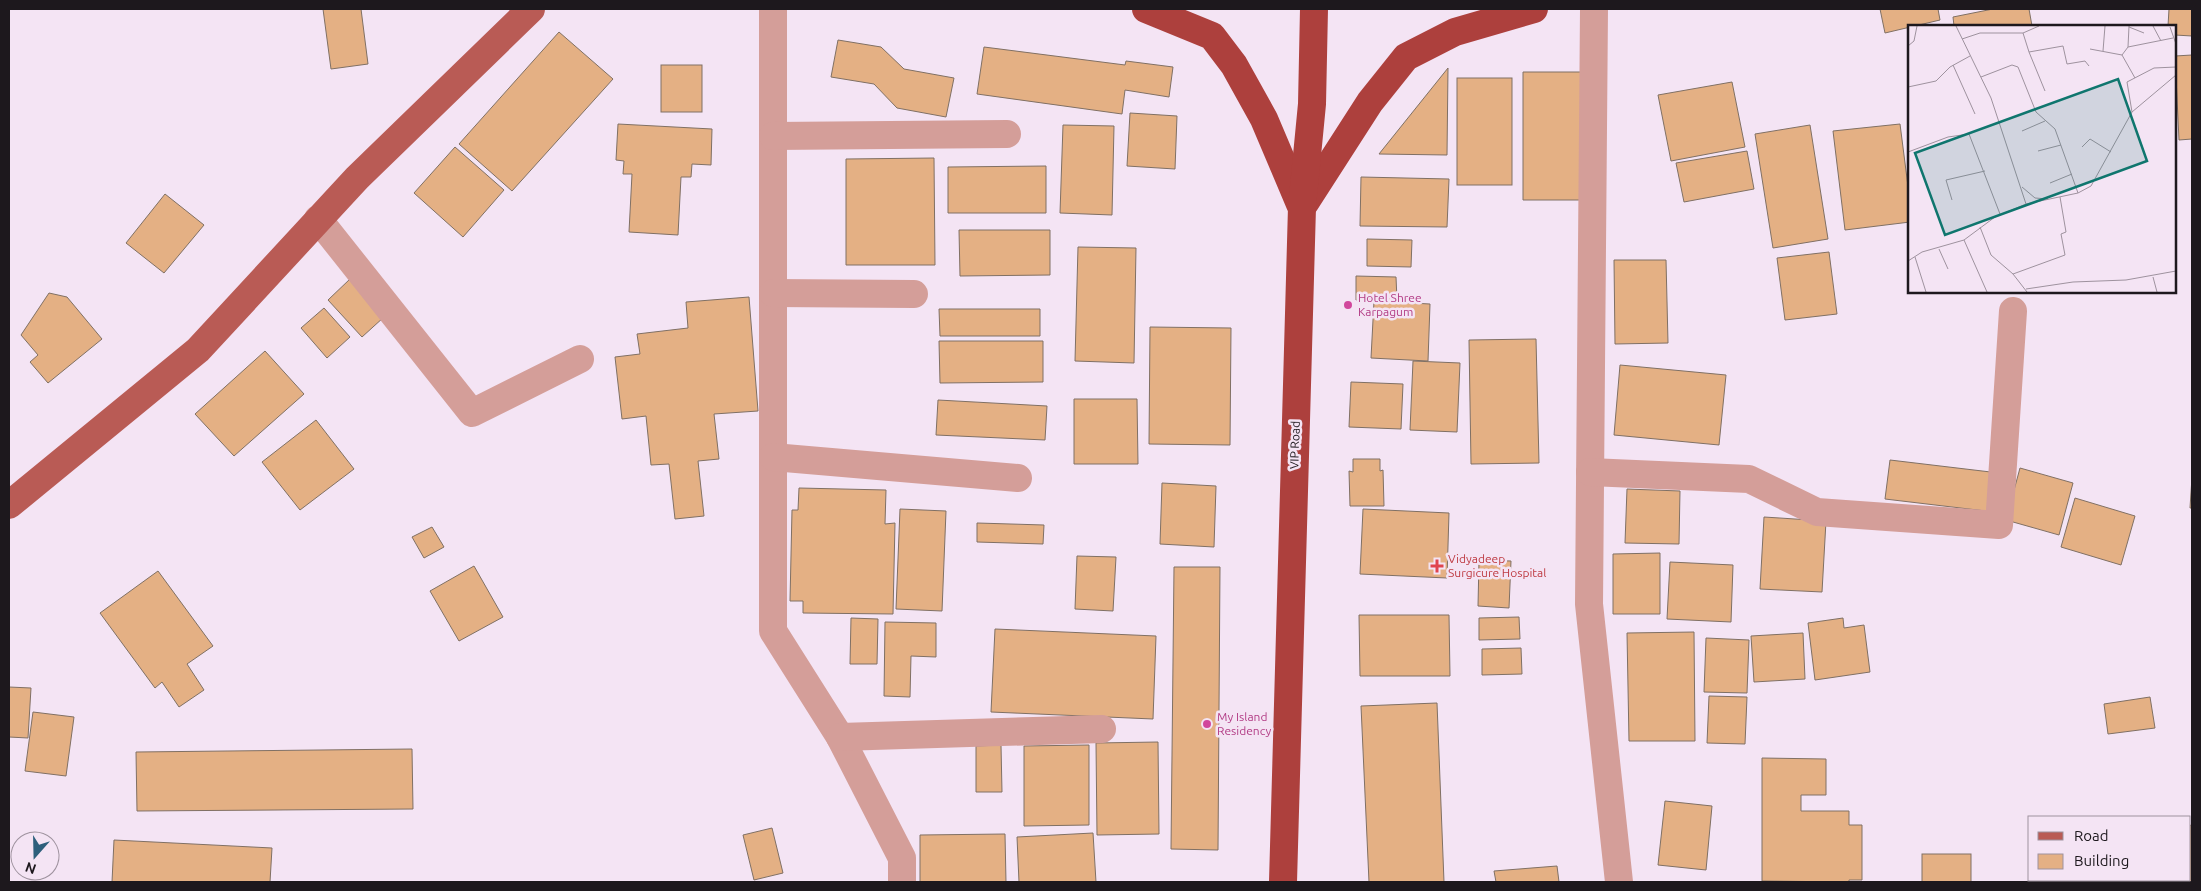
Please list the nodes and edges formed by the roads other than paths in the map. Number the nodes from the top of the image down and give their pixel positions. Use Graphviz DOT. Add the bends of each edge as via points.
graph roads {
  1 [pos="531,9"];
  2 [pos="773,9"];
  3 [pos="1146,9"];
  4 [pos="1314,9"];
  5 [pos="1534,9"];
  6 [pos="1594,9"];
  7 [pos="1007,134"];
  8 [pos="773,136"];
  9 [pos="1302,207"];
  10 [pos="318,219"];
  11 [pos="773,293"];
  12 [pos="914,294"];
  13 [pos="2013,311"];
  14 [pos="580,359"];
  15 [pos="773,456"];
  16 [pos="1590,472"];
  17 [pos="1018,478"];
  18 [pos="9,505"];
  19 [pos="1102,729"];
  20 [pos="840,737"];
  21 [pos="902,882"];
  22 [pos="1283,882"];
  23 [pos="1619,882"];
  1 -- 10 [label="main road"];
  2 -- 8 [label="street"];
  3 -- 9 [label="highway" via="1212,36 1234,65 1264,119"];
  4 -- 9 [label="highway, VIP Road" via="1312,104"];
  5 -- 9 [label="highway" via="1454,32 1406,57 1370,102"];
  6 -- 16 [label="street"];
  7 -- 8 [label="street"];
  8 -- 11 [label="street"];
  9 -- 22 [label="highway, VIP Road"];
  10 -- 14 [label="street" via="472,413"];
  10 -- 18 [label="main road" via="198,350"];
  11 -- 12 [label="street"];
  11 -- 15 [label="street"];
  13 -- 16 [label="street" via="1999,525 1817,512 1749,479"];
  15 -- 17 [label="street"];
  15 -- 20 [label="street" via="773,631"];
  16 -- 23 [label="street" via="1588,604"];
  19 -- 20 [label="street"];
  20 -- 21 [label="street" via="902,858"];
}
